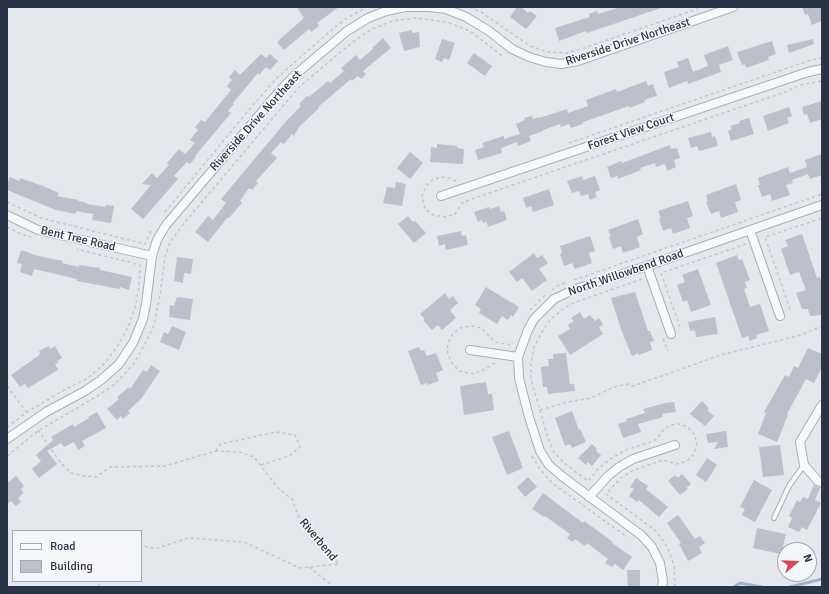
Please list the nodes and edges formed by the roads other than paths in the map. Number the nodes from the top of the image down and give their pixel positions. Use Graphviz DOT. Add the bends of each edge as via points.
graph roads {
  1 [pos="733,7"];
  2 [pos="822,69"];
  3 [pos="441,196"];
  4 [pos="822,205"];
  5 [pos="7,215"];
  6 [pos="750,230"];
  7 [pos="152,256"];
  8 [pos="647,266"];
  9 [pos="780,316"];
  10 [pos="671,334"];
  11 [pos="470,350"];
  12 [pos="518,357"];
  13 [pos="822,405"];
  14 [pos="7,439"];
  15 [pos="675,445"];
  16 [pos="804,465"];
  17 [pos="822,482"];
  18 [pos="589,497"];
  19 [pos="774,518"];
  20 [pos="662,587"];
  1 -- 7 [label="street, Riverside Drive Northeast" via="578,61 561,64 546,62 512,49 466,17 446,9 406,7 368,18 323,50 278,93 166,225 157,240"];
  2 -- 3 [label="street, Forest View Court"];
  4 -- 6 [label="street, North Willowbend Road"];
  5 -- 7 [label="street, Bent Tree Road" via="38,230"];
  6 -- 8 [label="street, North Willowbend Road"];
  6 -- 9 [label="street"];
  7 -- 14 [label="street, Riverside Drive Northeast" via="143,319 133,343 119,364 85,391 46,412"];
  8 -- 10 [label="street"];
  8 -- 12 [label="street, North Willowbend Road" via="573,290 554,299 534,319"];
  11 -- 12 [label="street"];
  12 -- 18 [label="street, North Willowbend Road" via="519,378 540,451 549,465"];
  13 -- 16 [label="street" via="800,442"];
  15 -- 18 [label="street" via="633,459 619,467"];
  16 -- 17 [label="street" via="818,481"];
  16 -- 19 [label="lane" via="789,486"];
  18 -- 20 [label="street, North Willowbend Road" via="641,535 652,547 660,563"];
}
